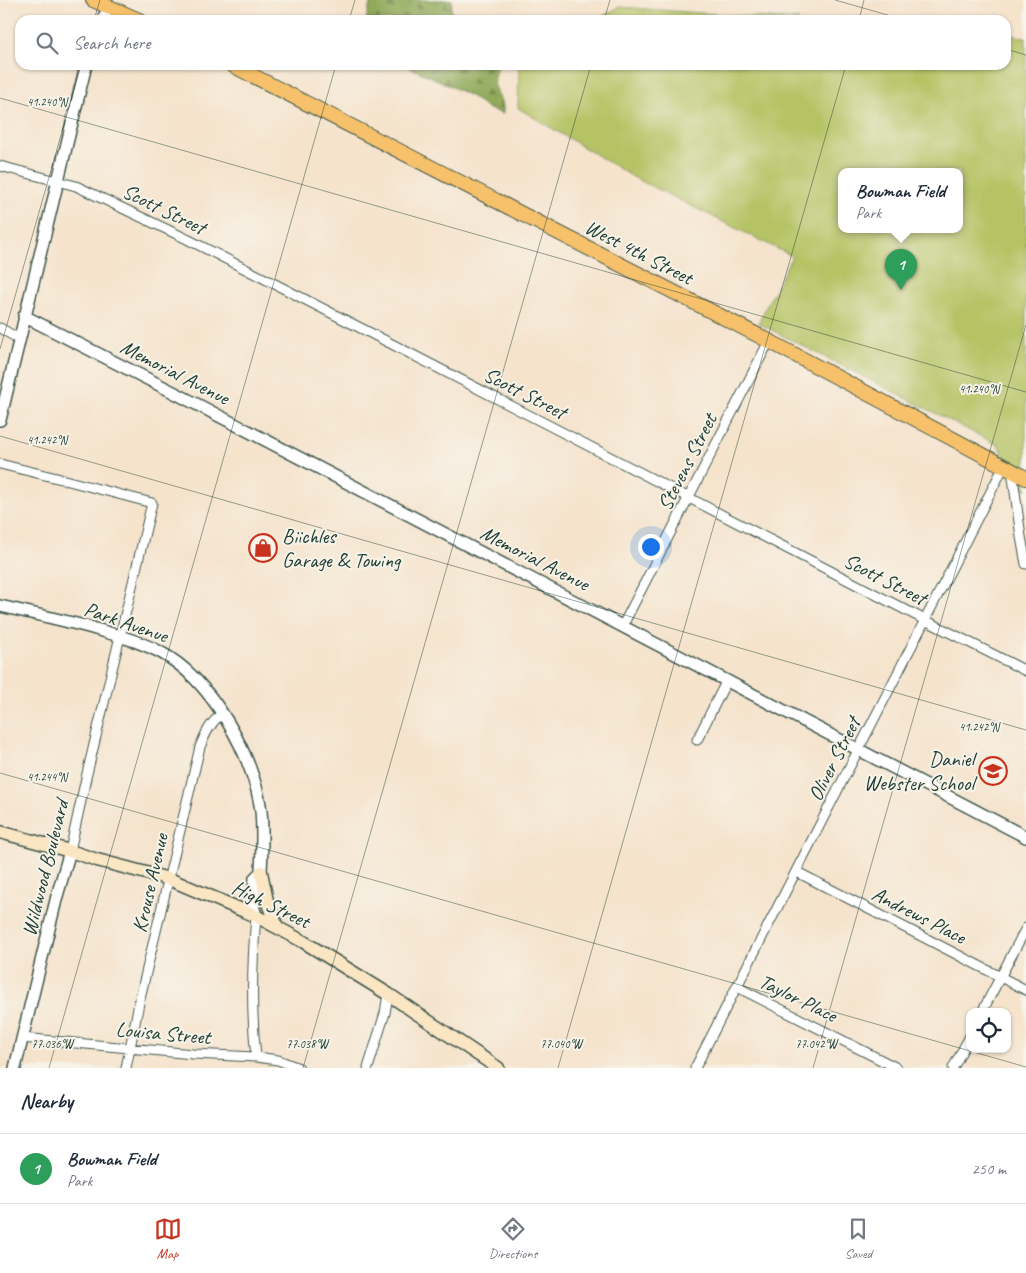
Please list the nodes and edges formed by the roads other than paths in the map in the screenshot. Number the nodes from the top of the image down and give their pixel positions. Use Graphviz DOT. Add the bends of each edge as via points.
graph roads {
  1 [pos="93,0"];
  2 [pos="110,7"];
  3 [pos="105,15"];
  4 [pos="128,15"];
  5 [pos="85,70"];
  6 [pos="242,70"];
  7 [pos="0,166"];
  8 [pos="58,180"];
  9 [pos="24,316"];
  10 [pos="0,328"];
  11 [pos="19,339"];
  12 [pos="769,341"];
  13 [pos="0,420"];
  14 [pos="0,464"];
  15 [pos="1008,468"];
  16 [pos="1026,478"];
  17 [pos="689,497"];
  18 [pos="1026,564"];
  19 [pos="0,606"];
  20 [pos="925,620"];
  21 [pos="623,625"];
  22 [pos="120,636"];
  23 [pos="1026,671"];
  24 [pos="727,680"];
  25 [pos="222,713"];
  26 [pos="697,740"];
  27 [pos="858,750"];
  28 [pos="0,832"];
  29 [pos="1026,836"];
  30 [pos="70,851"];
  31 [pos="261,872"];
  32 [pos="796,872"];
  33 [pos="169,879"];
  34 [pos="256,916"];
  35 [pos="277,927"];
  36 [pos="1026,928"];
  37 [pos="1001,977"];
  38 [pos="737,987"];
  39 [pos="1026,990"];
  40 [pos="388,994"];
  41 [pos="984,1008"];
  42 [pos="22,1038"];
  43 [pos="966,1044"];
  44 [pos="130,1048"];
  45 [pos="256,1057"];
  46 [pos="15,1068"];
  47 [pos="126,1068"];
  48 [pos="299,1068"];
  49 [pos="368,1068"];
  50 [pos="498,1068"];
  51 [pos="695,1068"];
  52 [pos="897,1068"];
  53 [pos="953,1068"];
  1 -- 2 [label="main road"];
  2 -- 3 [label="street"];
  2 -- 4 [label="main road"];
  5 -- 8 [label="street"];
  6 -- 12 [label="main road, West 4th Street"];
  7 -- 8 [label="street, Scott Street"];
  8 -- 9 [label="street"];
  8 -- 17 [label="street, Scott Street" via="187,239"];
  9 -- 11 [label="street"];
  9 -- 21 [label="street, Memorial Avenue"];
  10 -- 11 [label="street"];
  11 -- 13 [label="street"];
  12 -- 15 [label="main road, West 4th Street"];
  12 -- 17 [label="street, Stevens Street"];
  14 -- 22 [label="street, Wildwood Boulevard" via="152,503"];
  15 -- 16 [label="main road, West 4th Street"];
  15 -- 18 [label="street"];
  15 -- 20 [label="street, Oliver Street"];
  17 -- 20 [label="street, Scott Street"];
  17 -- 21 [label="street, Stevens Street"];
  19 -- 22 [label="street, Park Avenue"];
  20 -- 23 [label="street, Scott Street"];
  20 -- 27 [label="street, Oliver Street"];
  21 -- 24 [label="street, Memorial Avenue"];
  22 -- 25 [label="street, Park Avenue" via="161,652 178,663 199,682"];
  22 -- 30 [label="street, Wildwood Boulevard"];
  24 -- 26 [label="street"];
  24 -- 27 [label="street, Memorial Avenue"];
  25 -- 31 [label="street, Park Avenue" via="239,744 255,786 262,833"];
  25 -- 33 [label="street, Krouse Avenue" via="212,722 200,747"];
  27 -- 29 [label="street, Memorial Avenue"];
  27 -- 32 [label="street, Oliver Street"];
  28 -- 30 [label="main road, High Street"];
  30 -- 33 [label="main road, High Street"];
  30 -- 42 [label="street, Wildwood Boulevard"];
  31 -- 34 [label="street, Park Avenue" via="255,878 253,905"];
  31 -- 35 [label="main road"];
  32 -- 37 [label="street, Andrews Place"];
  32 -- 38 [label="street, Oliver Street"];
  33 -- 34 [label="main road, High Street"];
  33 -- 44 [label="street, Krouse Avenue"];
  34 -- 35 [label="main road, High Street"];
  34 -- 45 [label="street, Park Avenue" via="253,963"];
  35 -- 40 [label="main road, High Street"];
  36 -- 37 [label="street"];
  37 -- 39 [label="street, Andrews Place"];
  37 -- 41 [label="street"];
  38 -- 51 [label="street, Oliver Street"];
  38 -- 52 [label="street, Taylor Place"];
  40 -- 49 [label="street"];
  40 -- 50 [label="main road, High Street"];
  42 -- 44 [label="street, Louisa Street"];
  42 -- 46 [label="street, Wildwood Boulevard"];
  43 -- 53 [label="street"];
  44 -- 45 [label="street, Louisa Street"];
  44 -- 47 [label="street, Krouse Avenue"];
  45 -- 48 [label="street, Louisa Street" via="278,1060"];
}
